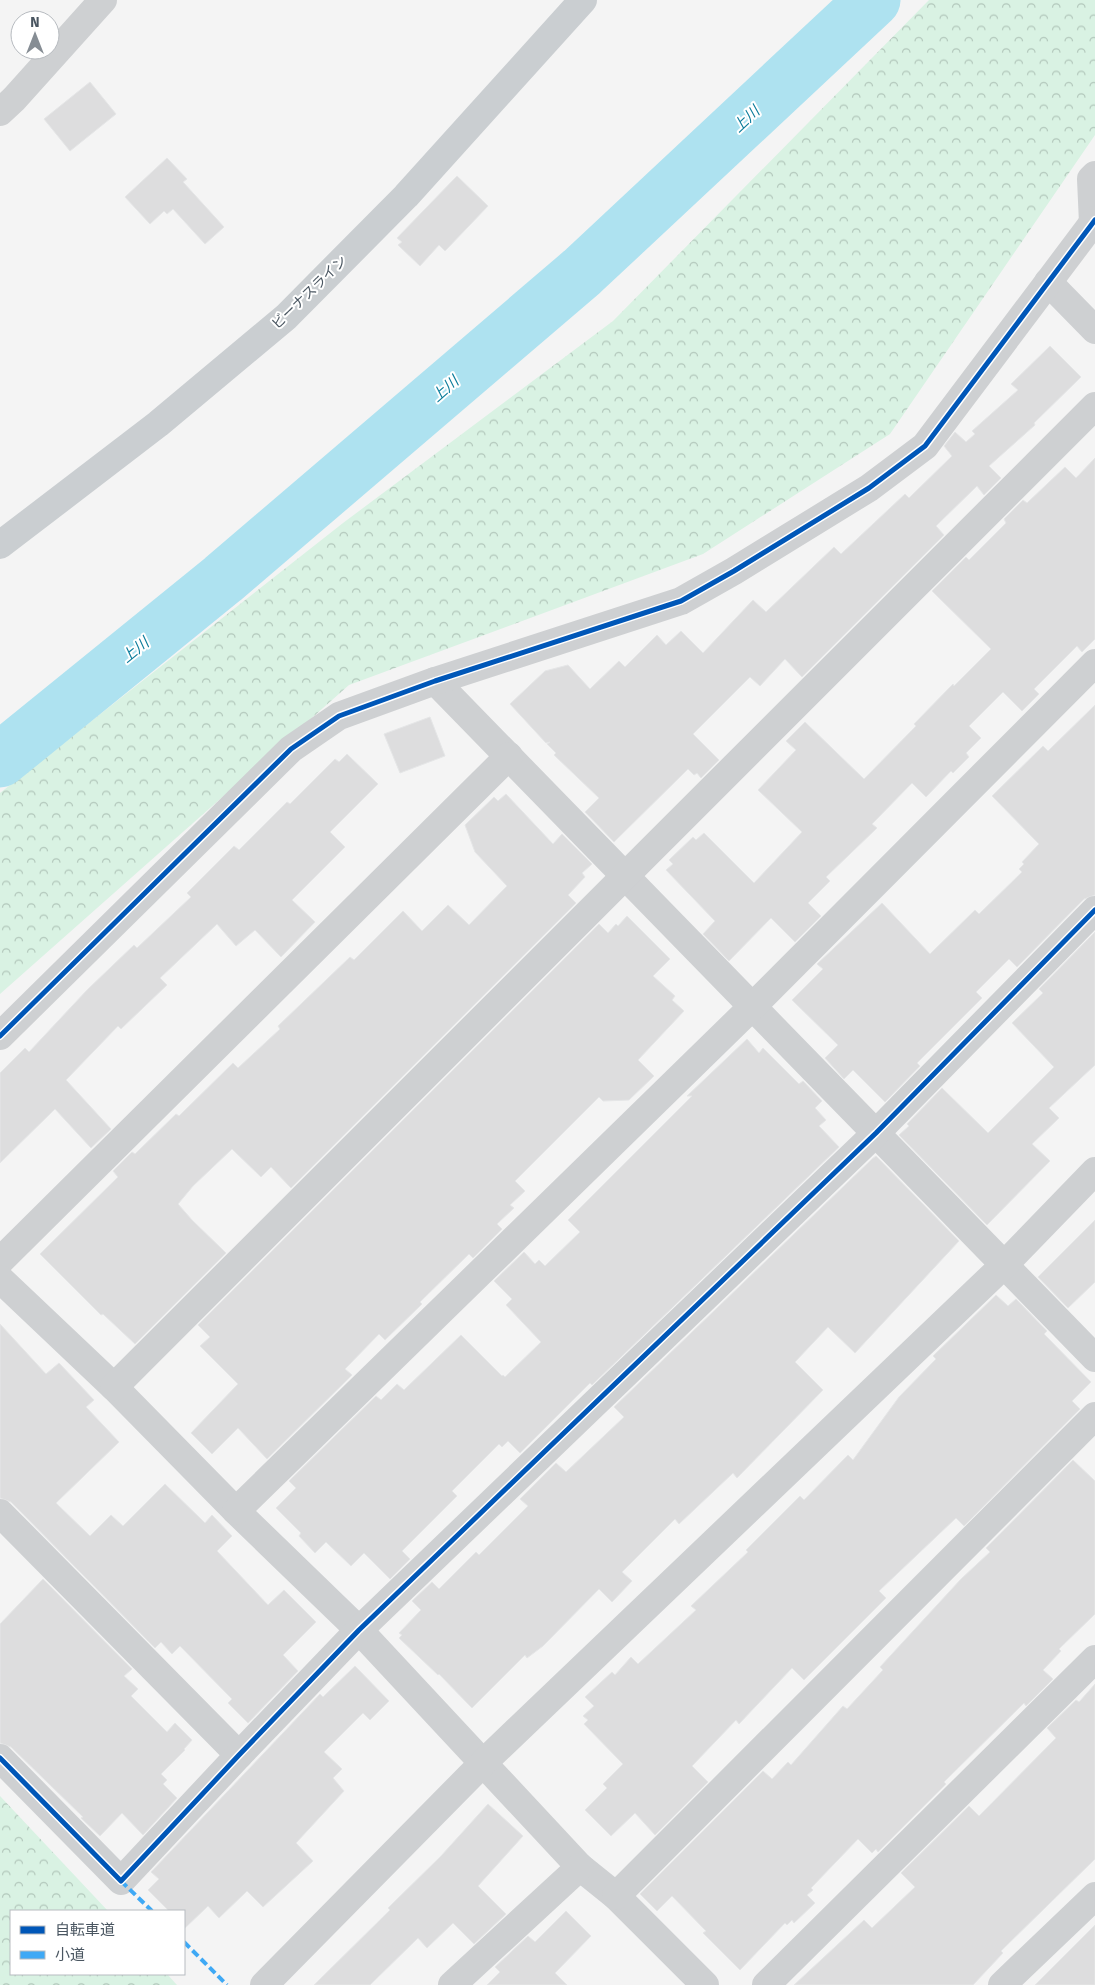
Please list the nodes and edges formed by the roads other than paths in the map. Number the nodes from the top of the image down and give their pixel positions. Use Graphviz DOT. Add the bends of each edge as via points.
graph roads {
  1 [pos="103,0"];
  2 [pos="583,0"];
  3 [pos="0,112"];
  4 [pos="1095,175"];
  5 [pos="1094,222"];
  6 [pos="1048,282"];
  7 [pos="1095,330"];
  8 [pos="1095,406"];
  9 [pos="0,545"];
  10 [pos="1095,663"];
  11 [pos="435,681"];
  12 [pos="509,756"];
  13 [pos="624,875"];
  14 [pos="1095,910"];
  15 [pos="752,1007"];
  16 [pos="0,1036"];
  17 [pos="876,1133"];
  18 [pos="1095,1171"];
  19 [pos="0,1262"];
  20 [pos="1004,1265"];
  21 [pos="0,1278"];
  22 [pos="1095,1358"];
  23 [pos="114,1387"];
  24 [pos="1095,1416"];
  25 [pos="236,1511"];
  26 [pos="0,1513"];
  27 [pos="359,1630"];
  28 [pos="1095,1659"];
  29 [pos="238,1755"];
  30 [pos="0,1758"];
  31 [pos="483,1763"];
  32 [pos="580,1867"];
  33 [pos="616,1896"];
  34 [pos="1095,1896"];
  35 [pos="264,1985"];
  36 [pos="452,1985"];
  37 [pos="705,1985"];
  38 [pos="766,1985"];
  39 [pos="1002,1985"];
  1 -- 3 [label="street"];
  2 -- 9 [label="main road, ビーナスライン" via="406,196 286,317 158,424"];
  4 -- 5 [label="street" via="1091,179"];
  5 -- 6 [label="street"];
  6 -- 7 [label="street"];
  6 -- 11 [label="street" via="925,446 869,488 681,601"];
  8 -- 13 [label="street"];
  10 -- 15 [label="street"];
  11 -- 12 [label="street"];
  11 -- 16 [label="street" via="339,716 292,749"];
  12 -- 13 [label="street"];
  12 -- 19 [label="street"];
  13 -- 15 [label="street"];
  13 -- 23 [label="street"];
  14 -- 17 [label="street"];
  15 -- 17 [label="street"];
  15 -- 25 [label="street"];
  17 -- 20 [label="street"];
  17 -- 27 [label="street"];
  18 -- 20 [label="street"];
  20 -- 22 [label="street"];
  20 -- 31 [label="street"];
  21 -- 23 [label="street"];
  23 -- 25 [label="street"];
  24 -- 33 [label="street"];
  25 -- 27 [label="street"];
  26 -- 29 [label="street"];
  27 -- 29 [label="street"];
  27 -- 31 [label="street"];
  28 -- 38 [label="street"];
  29 -- 30 [label="street" via="121,1880"];
  31 -- 32 [label="street"];
  31 -- 35 [label="street"];
  32 -- 33 [label="street"];
  32 -- 36 [label="street"];
  33 -- 37 [label="street"];
  34 -- 39 [label="street"];
}
